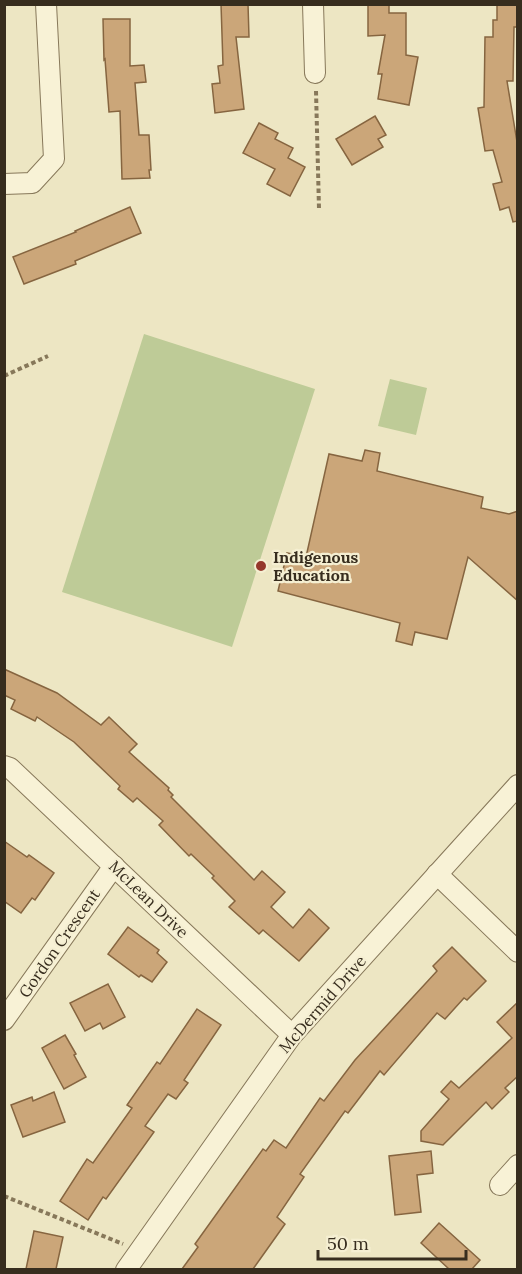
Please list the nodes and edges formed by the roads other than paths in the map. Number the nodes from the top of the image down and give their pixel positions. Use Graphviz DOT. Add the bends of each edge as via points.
graph roads {
  1 [pos="46,4"];
  2 [pos="313,4"];
  3 [pos="315,73"];
  4 [pos="4,184"];
  5 [pos="4,766"];
  6 [pos="518,785"];
  7 [pos="114,866"];
  8 [pos="437,874"];
  9 [pos="518,951"];
  10 [pos="4,1020"];
  11 [pos="292,1035"];
  12 [pos="518,1165"];
  13 [pos="500,1185"];
  14 [pos="126,1269"];
  1 -- 4 [label="street" via="54,159 32,183"];
  2 -- 3 [label="street"];
  5 -- 7 [label="street, McLean Drive"];
  6 -- 8 [label="street, McDermid Drive"];
  7 -- 10 [label="street, Gordon Crescent"];
  7 -- 11 [label="street, McLean Drive"];
  8 -- 9 [label="street"];
  8 -- 11 [label="street, McDermid Drive"];
  11 -- 14 [label="street, McDermid Drive"];
  12 -- 13 [label="street"];
}
